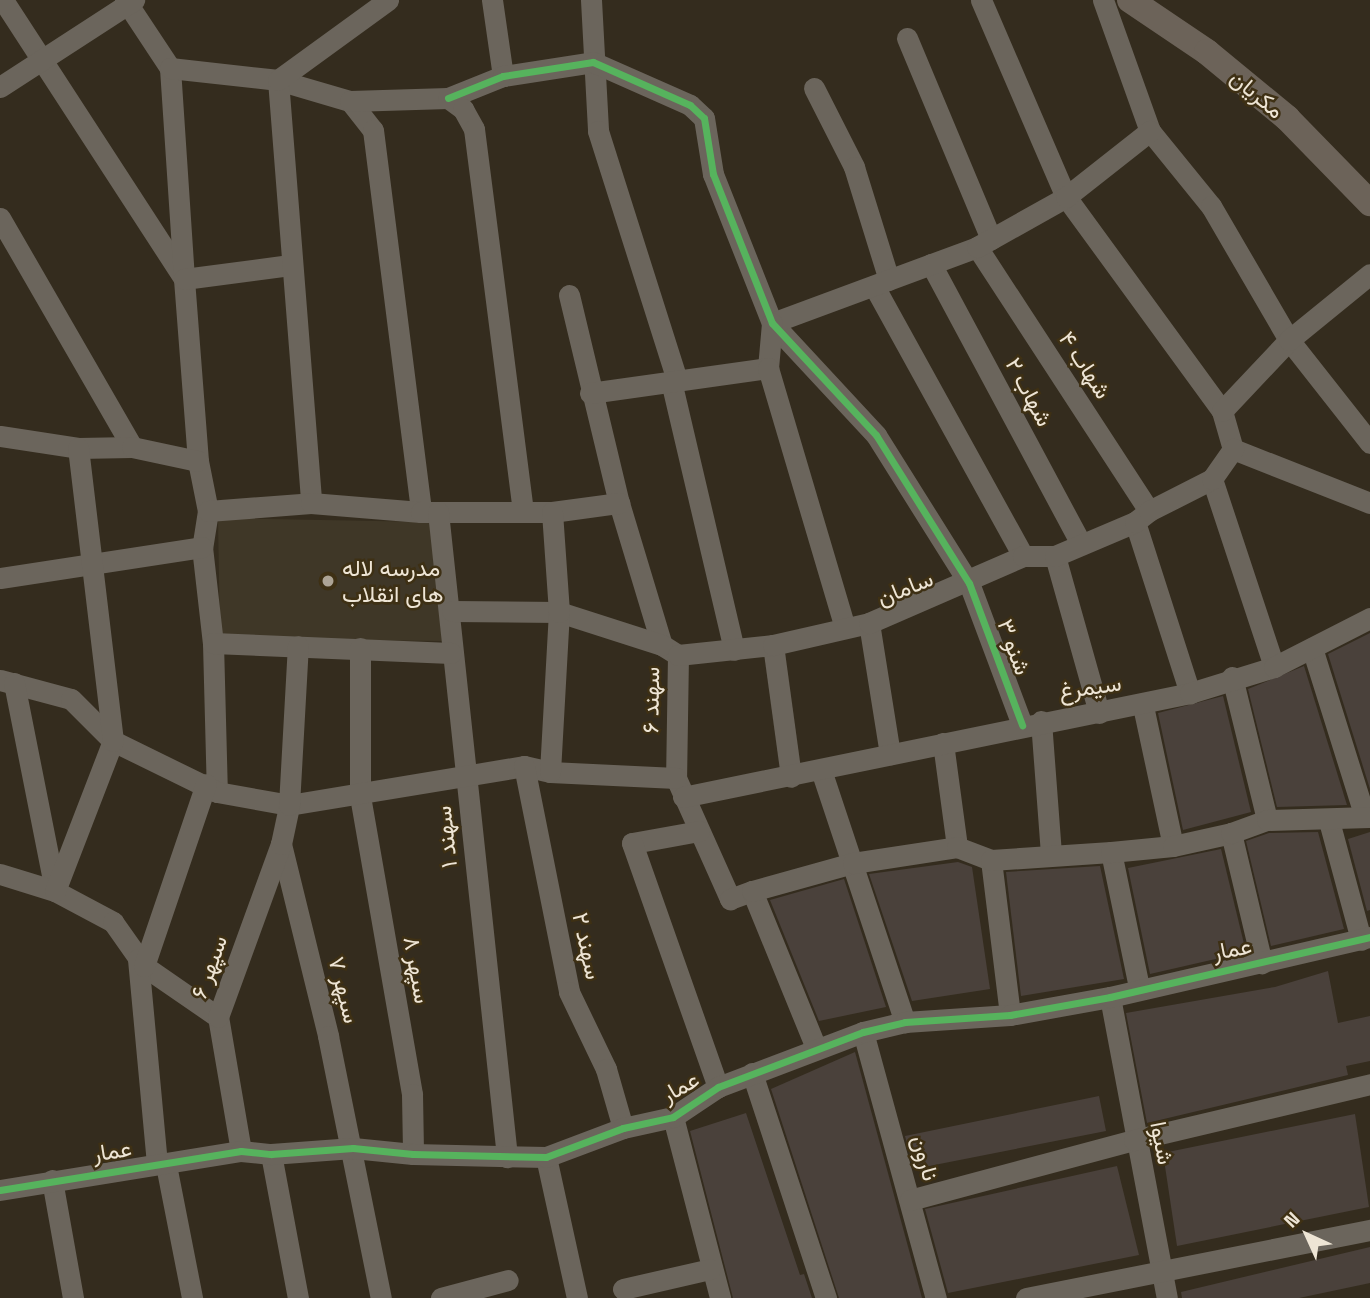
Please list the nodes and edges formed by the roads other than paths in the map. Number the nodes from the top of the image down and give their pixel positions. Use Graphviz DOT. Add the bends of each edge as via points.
graph roads {
  1 [pos="3,0"];
  2 [pos="388,0"];
  3 [pos="492,0"];
  4 [pos="591,0"];
  5 [pos="981,0"];
  6 [pos="1104,0"];
  7 [pos="1130,0"];
  8 [pos="129,1"];
  9 [pos="907,38"];
  10 [pos="41,60"];
  11 [pos="593,62"];
  12 [pos="170,68"];
  13 [pos="503,76"];
  14 [pos="278,80"];
  15 [pos="0,87"];
  16 [pos="814,88"];
  17 [pos="448,97"];
  18 [pos="350,101"];
  19 [pos="1150,131"];
  20 [pos="1066,197"];
  21 [pos="1370,203"];
  22 [pos="0,218"];
  23 [pos="984,243"];
  24 [pos="931,264"];
  25 [pos="290,265"];
  26 [pos="1370,274"];
  27 [pos="184,279"];
  28 [pos="881,283"];
  29 [pos="569,295"];
  30 [pos="772,323"];
  31 [pos="1289,340"];
  32 [pos="768,368"];
  33 [pos="674,380"];
  34 [pos="590,393"];
  35 [pos="1222,411"];
  36 [pos="0,436"];
  37 [pos="1370,443"];
  38 [pos="132,447"];
  39 [pos="78,448"];
  40 [pos="1233,449"];
  41 [pos="198,461"];
  42 [pos="1212,479"];
  43 [pos="311,503"];
  44 [pos="619,503"];
  45 [pos="1370,503"];
  46 [pos="523,510"];
  47 [pos="208,511"];
  48 [pos="430,512"];
  49 [pos="552,512"];
  50 [pos="1142,517"];
  51 [pos="1082,544"];
  52 [pos="202,547"];
  53 [pos="1023,556"];
  54 [pos="1055,556"];
  55 [pos="91,563"];
  56 [pos="0,578"];
  57 [pos="969,583"];
  58 [pos="452,611"];
  59 [pos="559,612"];
  60 [pos="1370,618"];
  61 [pos="869,623"];
  62 [pos="845,628"];
  63 [pos="213,643"];
  64 [pos="773,645"];
  65 [pos="298,646"];
  66 [pos="360,648"];
  67 [pos="1312,648"];
  68 [pos="670,650"];
  69 [pos="734,650"];
  70 [pos="451,653"];
  71 [pos="1274,667"];
  72 [pos="1232,677"];
  73 [pos="7,682"];
  74 [pos="1190,694"];
  75 [pos="1143,706"];
  76 [pos="1099,713"];
  77 [pos="1031,723"];
  78 [pos="113,741"];
  79 [pos="943,743"];
  80 [pos="890,754"];
  81 [pos="524,766"];
  82 [pos="821,769"];
  83 [pos="550,772"];
  84 [pos="466,775"];
  85 [pos="791,777"];
  86 [pos="212,788"];
  87 [pos="680,788"];
  88 [pos="360,796"];
  89 [pos="289,805"];
  90 [pos="1367,817"];
  91 [pos="1267,820"];
  92 [pos="1329,821"];
  93 [pos="699,831"];
  94 [pos="1231,833"];
  95 [pos="281,844"];
  96 [pos="957,846"];
  97 [pos="1172,846"];
  98 [pos="1111,852"];
  99 [pos="1051,853"];
  100 [pos="991,860"];
  101 [pos="853,863"];
  102 [pos="0,874"];
  103 [pos="55,891"];
  104 [pos="752,891"];
  105 [pos="1365,938"];
  106 [pos="141,962"];
  107 [pos="1262,963"];
  108 [pos="1139,987"];
  109 [pos="1110,997"];
  110 [pos="1010,1015"];
  111 [pos="219,1017"];
  112 [pos="905,1022"];
  113 [pos="863,1032"];
  114 [pos="816,1048"];
  115 [pos="752,1073"];
  116 [pos="1370,1084"];
  117 [pos="718,1087"];
  118 [pos="673,1117"];
  119 [pos="623,1128"];
  120 [pos="1134,1140"];
  121 [pos="353,1148"];
  122 [pos="241,1151"];
  123 [pos="271,1154"];
  124 [pos="413,1154"];
  125 [pos="507,1157"];
  126 [pos="546,1157"];
  127 [pos="161,1164"];
  128 [pos="52,1180"];
  129 [pos="0,1190"];
  130 [pos="910,1199"];
  131 [pos="1370,1230"];
  132 [pos="710,1269"];
  133 [pos="1161,1270"];
  134 [pos="508,1280"];
  135 [pos="623,1289"];
  136 [pos="73,1298"];
  137 [pos="192,1298"];
  138 [pos="298,1298"];
  139 [pos="381,1298"];
  140 [pos="441,1298"];
  141 [pos="577,1298"];
  142 [pos="720,1298"];
  143 [pos="826,1298"];
  144 [pos="936,1298"];
  145 [pos="1026,1298"];
  146 [pos="1167,1298"];
  1 -- 10 [label="street"];
  2 -- 14 [label="street"];
  3 -- 13 [label="street"];
  4 -- 11 [label="street"];
  5 -- 20 [label="street"];
  6 -- 19 [label="street"];
  7 -- 21 [label="main road, مکریان" via="1207,52 1287,118"];
  8 -- 10 [label="street"];
  8 -- 12 [label="street"];
  9 -- 23 [label="street, شهاب ۴"];
  10 -- 15 [label="street"];
  10 -- 27 [label="street"];
  11 -- 13 [label="street"];
  11 -- 30 [label="street" via="690,105 704,118 713,174"];
  11 -- 33 [label="street" via="598,131"];
  12 -- 14 [label="street"];
  12 -- 27 [label="street"];
  13 -- 17 [label="street"];
  14 -- 18 [label="street"];
  14 -- 25 [label="street"];
  16 -- 28 [label="street" via="854,167"];
  17 -- 18 [label="street"];
  17 -- 46 [label="street" via="463,109 474,129"];
  18 -- 48 [label="street, سهند ۱" via="373,130"];
  19 -- 20 [label="street"];
  19 -- 31 [label="street" via="1211,206"];
  20 -- 23 [label="street"];
  20 -- 35 [label="street"];
  22 -- 38 [label="street"];
  23 -- 24 [label="street"];
  23 -- 50 [label="street, شهاب ۴"];
  24 -- 28 [label="street"];
  24 -- 51 [label="street, شهاب ۲"];
  25 -- 27 [label="street"];
  25 -- 43 [label="street"];
  26 -- 31 [label="street"];
  27 -- 41 [label="street"];
  28 -- 30 [label="street"];
  28 -- 53 [label="street"];
  29 -- 34 [label="street, سهند ۶"];
  30 -- 32 [label="street"];
  30 -- 57 [label="street, شنو ۳" via="876,435"];
  31 -- 35 [label="street"];
  31 -- 37 [label="street"];
  32 -- 33 [label="street"];
  32 -- 62 [label="street"];
  33 -- 34 [label="street"];
  33 -- 69 [label="street"];
  34 -- 44 [label="street, سهند ۶"];
  35 -- 40 [label="street"];
  36 -- 39 [label="street"];
  38 -- 39 [label="street"];
  38 -- 41 [label="street"];
  39 -- 55 [label="street"];
  40 -- 42 [label="street, سامان"];
  40 -- 45 [label="street"];
  41 -- 47 [label="street"];
  42 -- 50 [label="street, سامان"];
  42 -- 71 [label="street"];
  43 -- 47 [label="street"];
  43 -- 48 [label="street"];
  44 -- 49 [label="street"];
  44 -- 68 [label="street, سهند ۶"];
  46 -- 48 [label="street"];
  46 -- 49 [label="street"];
  47 -- 52 [label="street"];
  48 -- 58 [label="street, سهند ۱"];
  49 -- 59 [label="street"];
  50 -- 51 [label="street, سامان"];
  50 -- 74 [label="street, شهاب ۴"];
  51 -- 54 [label="street, سامان"];
  52 -- 55 [label="street"];
  52 -- 63 [label="street"];
  53 -- 54 [label="street, سامان"];
  53 -- 57 [label="street, سامان"];
  54 -- 76 [label="street"];
  55 -- 56 [label="street"];
  55 -- 78 [label="street"];
  57 -- 61 [label="street, سامان"];
  57 -- 77 [label="street, شنو ۳"];
  58 -- 59 [label="street"];
  58 -- 70 [label="street, سهند ۱"];
  59 -- 68 [label="street"];
  59 -- 83 [label="street"];
  60 -- 67 [label="street, سیمرغ"];
  61 -- 62 [label="street, سامان"];
  61 -- 80 [label="street"];
  62 -- 64 [label="street, سامان"];
  63 -- 65 [label="street"];
  63 -- 86 [label="street"];
  64 -- 69 [label="street, سامان"];
  64 -- 85 [label="street"];
  65 -- 66 [label="street"];
  65 -- 89 [label="street, سپهر ۶"];
  66 -- 70 [label="street"];
  66 -- 88 [label="street, سپهر ۸"];
  67 -- 71 [label="street, سیمرغ"];
  67 -- 90 [label="street"];
  68 -- 69 [label="street, سامان"];
  68 -- 87 [label="street, سهند ۶"];
  70 -- 84 [label="street, سهند ۱"];
  71 -- 72 [label="street, سیمرغ"];
  72 -- 74 [label="street, سیمرغ"];
  72 -- 91 [label="street"];
  73 -- 78 [label="street" via="71,699"];
  73 -- 103 [label="street"];
  74 -- 75 [label="street, سیمرغ"];
  75 -- 76 [label="street, سیمرغ"];
  75 -- 97 [label="street"];
  76 -- 77 [label="street, سیمرغ"];
  77 -- 79 [label="street, سیمرغ"];
  77 -- 99 [label="street, شنو ۳"];
  78 -- 86 [label="street"];
  78 -- 103 [label="street"];
  79 -- 80 [label="street, سیمرغ"];
  79 -- 96 [label="street"];
  80 -- 82 [label="street, سیمرغ"];
  81 -- 83 [label="street, سیمرغ"];
  81 -- 84 [label="street"];
  81 -- 119 [label="street, سهند ۲" via="569,992 606,1069"];
  82 -- 85 [label="street, سیمرغ"];
  82 -- 101 [label="street"];
  83 -- 87 [label="street, سیمرغ"];
  84 -- 88 [label="street"];
  84 -- 125 [label="street, سهند ۱"];
  85 -- 87 [label="street, سیمرغ"];
  86 -- 89 [label="street"];
  86 -- 106 [label="street"];
  87 -- 93 [label="street, سهند ۶"];
  88 -- 89 [label="street"];
  88 -- 124 [label="street, سپهر ۸" via="412,1094"];
  89 -- 95 [label="street, سپهر ۶"];
  90 -- 92 [label="street"];
  91 -- 92 [label="street"];
  91 -- 94 [label="street"];
  92 -- 105 [label="street"];
  93 -- 104 [label="street, سهند ۶" via="730,899"];
  93 -- 117 [label="street" via="632,843"];
  94 -- 97 [label="street"];
  94 -- 107 [label="street"];
  95 -- 111 [label="street, سپهر ۶"];
  95 -- 121 [label="street, سپهر ۷"];
  96 -- 100 [label="street"];
  96 -- 101 [label="street"];
  97 -- 98 [label="street"];
  98 -- 99 [label="street"];
  98 -- 108 [label="street"];
  99 -- 100 [label="street"];
  100 -- 110 [label="street"];
  101 -- 104 [label="street"];
  101 -- 112 [label="street"];
  102 -- 103 [label="street"];
  103 -- 106 [label="street" via="113,922"];
  104 -- 114 [label="street"];
  105 -- 107 [label="street, عمار"];
  106 -- 111 [label="street"];
  106 -- 127 [label="street"];
  107 -- 108 [label="street, عمار"];
  108 -- 109 [label="street, عمار"];
  109 -- 110 [label="street, عمار"];
  109 -- 120 [label="street, شیوا"];
  110 -- 112 [label="street, عمار"];
  111 -- 122 [label="street, سپهر ۶"];
  112 -- 113 [label="street, عمار"];
  113 -- 114 [label="street, عمار"];
  113 -- 130 [label="street, نارون"];
  114 -- 115 [label="street, عمار"];
  115 -- 117 [label="street, عمار"];
  115 -- 143 [label="street"];
  116 -- 120 [label="street"];
  117 -- 118 [label="street, عمار"];
  118 -- 119 [label="street, عمار"];
  118 -- 132 [label="street"];
  119 -- 126 [label="street, عمار"];
  120 -- 130 [label="street"];
  120 -- 133 [label="street, شیوا"];
  121 -- 123 [label="street, عمار"];
  121 -- 124 [label="street, عمار"];
  121 -- 139 [label="street, سپهر ۷"];
  122 -- 123 [label="street, عمار"];
  122 -- 127 [label="street, عمار"];
  123 -- 138 [label="street"];
  124 -- 125 [label="street, عمار"];
  125 -- 126 [label="street, عمار"];
  126 -- 141 [label="street"];
  127 -- 128 [label="street, عمار"];
  127 -- 137 [label="street"];
  128 -- 129 [label="street, عمار"];
  128 -- 136 [label="street"];
  130 -- 144 [label="street, نارون"];
  131 -- 133 [label="street"];
  132 -- 135 [label="street"];
  132 -- 142 [label="street"];
  133 -- 145 [label="street"];
  133 -- 146 [label="street, شیوا"];
  134 -- 140 [label="street"];
}
